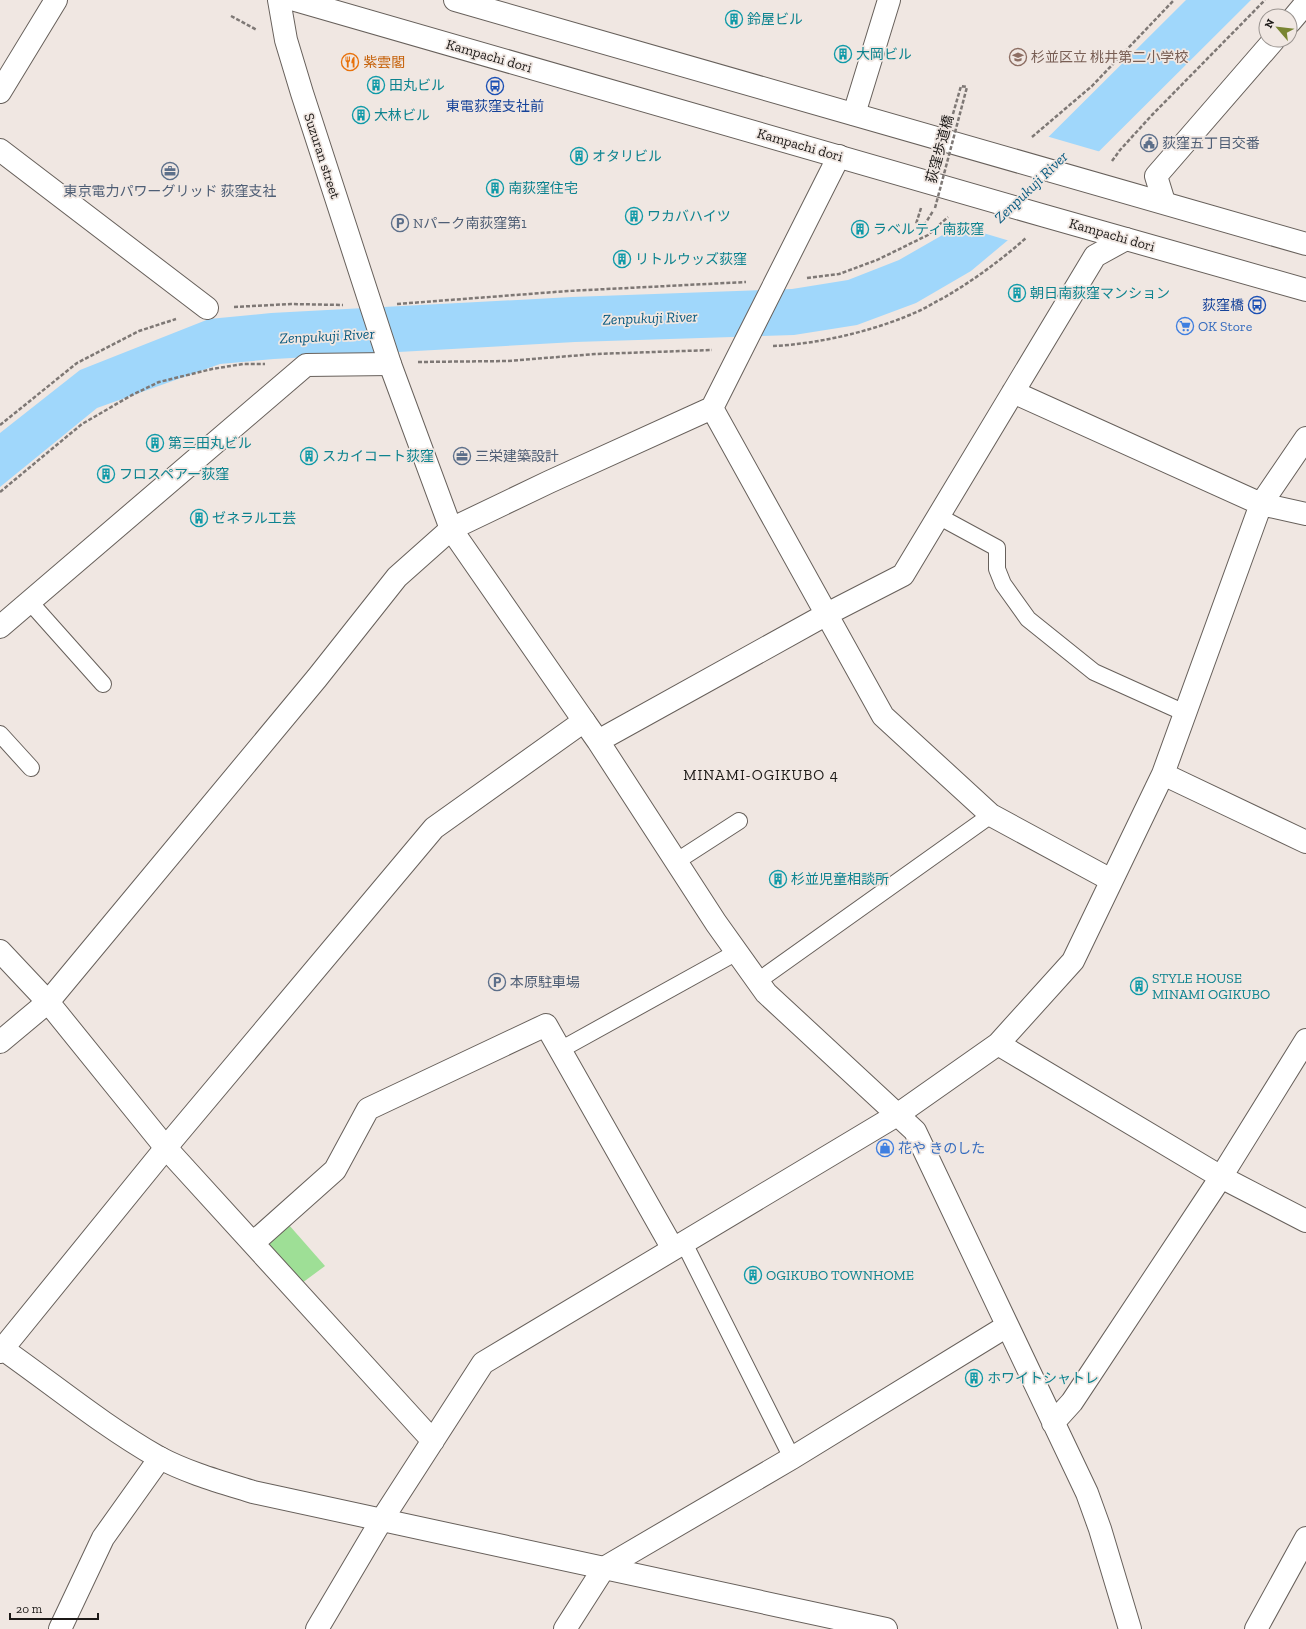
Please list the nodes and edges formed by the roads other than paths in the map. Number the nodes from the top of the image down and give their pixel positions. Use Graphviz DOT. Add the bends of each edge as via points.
graph roads {
  1 [pos="56,0"];
  2 [pos="279,0"];
  3 [pos="295,0"];
  4 [pos="455,0"];
  5 [pos="888,0"];
  6 [pos="1306,4"];
  7 [pos="1298,13"];
  8 [pos="1267,48"];
  9 [pos="0,92"];
  10 [pos="854,114"];
  11 [pos="0,150"];
  12 [pos="839,156"];
  13 [pos="1164,202"];
  14 [pos="1126,239"];
  15 [pos="1306,244"];
  16 [pos="1306,290"];
  17 [pos="207,308"];
  18 [pos="389,360"];
  19 [pos="1013,392"];
  20 [pos="712,408"];
  21 [pos="1306,438"];
  22 [pos="1261,504"];
  23 [pos="1306,514"];
  24 [pos="938,516"];
  25 [pos="451,529"];
  26 [pos="29,601"];
  27 [pos="827,614"];
  28 [pos="0,627"];
  29 [pos="103,684"];
  30 [pos="1185,713"];
  31 [pos="584,722"];
  32 [pos="0,734"];
  33 [pos="598,741"];
  34 [pos="31,768"];
  35 [pos="1163,774"];
  36 [pos="991,815"];
  37 [pos="740,821"];
  38 [pos="1306,842"];
  39 [pos="677,861"];
  40 [pos="1111,880"];
  41 [pos="0,951"];
  42 [pos="737,952"];
  43 [pos="758,981"];
  44 [pos="48,1002"];
  45 [pos="1306,1040"];
  46 [pos="0,1042"];
  47 [pos="998,1044"];
  48 [pos="560,1050"];
  49 [pos="897,1115"];
  50 [pos="166,1148"];
  51 [pos="1221,1177"];
  52 [pos="1306,1221"];
  53 [pos="252,1243"];
  54 [pos="679,1246"];
  55 [pos="1007,1326"];
  56 [pos="1,1349"];
  57 [pos="1053,1423"];
  58 [pos="433,1442"];
  59 [pos="160,1458"];
  60 [pos="792,1458"];
  61 [pos="381,1521"];
  62 [pos="1306,1538"];
  63 [pos="604,1568"];
  64 [pos="60,1629"];
  65 [pos="317,1629"];
  66 [pos="565,1629"];
  67 [pos="880,1629"];
  68 [pos="1130,1629"];
  69 [pos="1256,1629"];
  1 -- 9 [label="street"];
  2 -- 18 [label="street, Suzuran street" via="286,40 302,93"];
  3 -- 12 [label="street, Kampachi dori"];
  4 -- 10 [label="street"];
  5 -- 10 [label="street"];
  6 -- 7 [label="street"];
  8 -- 13 [label="street" via="1156,176"];
  10 -- 13 [label="street"];
  11 -- 17 [label="street"];
  12 -- 14 [label="street, Kampachi dori"];
  12 -- 20 [label="street"];
  13 -- 15 [label="street"];
  14 -- 16 [label="street, Kampachi dori"];
  14 -- 19 [label="street" via="1095,256"];
  18 -- 25 [label="street, Suzuran street"];
  18 -- 26 [label="street" via="306,364"];
  19 -- 22 [label="street"];
  19 -- 24 [label="street"];
  20 -- 25 [label="street"];
  20 -- 27 [label="street"];
  21 -- 22 [label="street"];
  22 -- 23 [label="street"];
  22 -- 30 [label="street"];
  24 -- 27 [label="street" via="903,575"];
  24 -- 30 [label="lane" via="997,548 997,569 1003,584 1028,619 1094,672"];
  25 -- 31 [label="street, Suzuran street"];
  25 -- 44 [label="street" via="397,577 317,678"];
  26 -- 28 [label="street"];
  26 -- 29 [label="lane"];
  27 -- 33 [label="street"];
  27 -- 36 [label="street" via="883,716"];
  30 -- 35 [label="street"];
  31 -- 33 [label="street, Suzuran street"];
  31 -- 50 [label="street" via="434,828"];
  32 -- 34 [label="lane"];
  33 -- 39 [label="street, Suzuran street"];
  35 -- 38 [label="street"];
  35 -- 40 [label="street"];
  36 -- 40 [label="street"];
  36 -- 43 [label="lane"];
  37 -- 39 [label="lane"];
  39 -- 42 [label="street, Suzuran street"];
  40 -- 47 [label="street" via="1073,961"];
  41 -- 44 [label="street"];
  42 -- 43 [label="street, Suzuran street"];
  42 -- 48 [label="lane"];
  43 -- 49 [label="street, Suzuran street" via="766,993"];
  44 -- 46 [label="street"];
  44 -- 50 [label="street"];
  45 -- 51 [label="street"];
  47 -- 49 [label="street"];
  47 -- 51 [label="street"];
  48 -- 53 [label="street" via="546,1025 368,1109 335,1170"];
  48 -- 54 [label="street"];
  49 -- 54 [label="street"];
  49 -- 55 [label="street, Suzuran street" via="915,1131 982,1268"];
  50 -- 53 [label="street"];
  50 -- 56 [label="street"];
  51 -- 52 [label="street"];
  51 -- 57 [label="street" via="1072,1402"];
  53 -- 58 [label="street"];
  54 -- 58 [label="street" via="483,1363"];
  54 -- 60 [label="lane"];
  55 -- 57 [label="street, Suzuran street"];
  55 -- 60 [label="street"];
  56 -- 59 [label="street" via="118,1432"];
  57 -- 68 [label="street, Suzuran street" via="1098,1522"];
  58 -- 61 [label="street"];
  59 -- 61 [label="street" via="201,1476 253,1492"];
  59 -- 64 [label="street" via="103,1538"];
  60 -- 63 [label="street"];
  61 -- 63 [label="street"];
  61 -- 65 [label="street"];
  62 -- 69 [label="street"];
  63 -- 66 [label="street"];
  63 -- 67 [label="street"];
}
